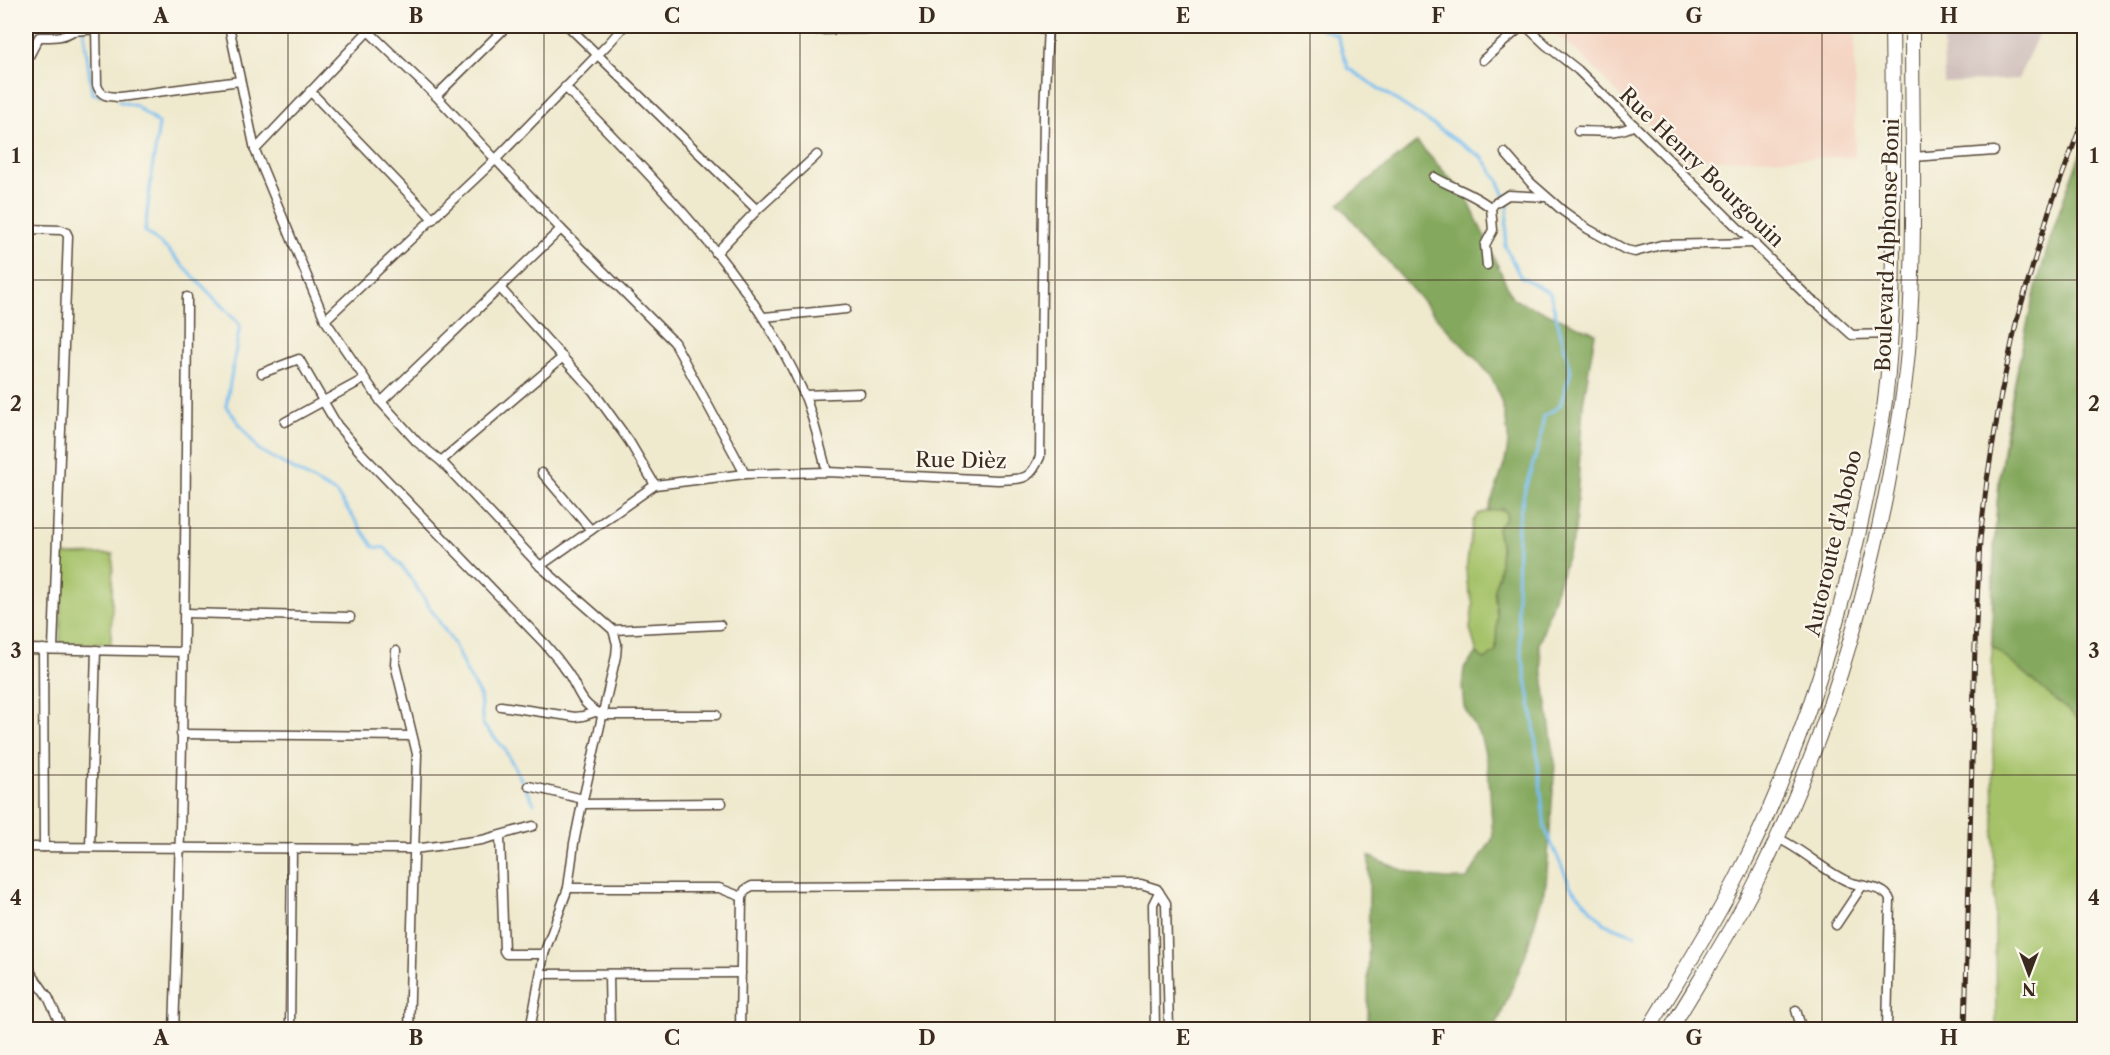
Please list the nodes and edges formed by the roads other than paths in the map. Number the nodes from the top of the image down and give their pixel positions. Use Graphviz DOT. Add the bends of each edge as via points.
graph roads {
  1 [pos="136,26"];
  2 [pos="230,26"];
  3 [pos="507,26"];
  4 [pos="568,26"];
  5 [pos="624,26"];
  6 [pos="791,26"];
  7 [pos="1524,26"];
  8 [pos="1892,26"];
  9 [pos="1912,26"];
  10 [pos="368,27"];
  11 [pos="97,28"];
  12 [pos="1047,28"];
  13 [pos="598,55"];
  14 [pos="1483,60"];
  15 [pos="26,62"];
  16 [pos="240,81"];
  17 [pos="565,87"];
  18 [pos="310,91"];
  19 [pos="436,96"];
  20 [pos="1634,125"];
  21 [pos="1578,131"];
  22 [pos="255,150"];
  23 [pos="1994,150"];
  24 [pos="1505,153"];
  25 [pos="817,154"];
  26 [pos="1913,157"];
  27 [pos="496,159"];
  28 [pos="1434,177"];
  29 [pos="1546,197"];
  30 [pos="1493,206"];
  31 [pos="757,210"];
  32 [pos="433,219"];
  33 [pos="26,229"];
  34 [pos="561,229"];
  35 [pos="1755,243"];
  36 [pos="716,253"];
  37 [pos="1487,265"];
  38 [pos="500,288"];
  39 [pos="187,297"];
  40 [pos="846,309"];
  41 [pos="764,317"];
  42 [pos="325,320"];
  43 [pos="1891,334"];
  44 [pos="563,357"];
  45 [pos="262,373"];
  46 [pos="364,379"];
  47 [pos="860,393"];
  48 [pos="804,395"];
  49 [pos="323,402"];
  50 [pos="381,402"];
  51 [pos="285,422"];
  52 [pos="441,460"];
  53 [pos="827,472"];
  54 [pos="542,473"];
  55 [pos="745,474"];
  56 [pos="655,485"];
  57 [pos="591,530"];
  58 [pos="540,566"];
  59 [pos="185,613"];
  60 [pos="350,617"];
  61 [pos="720,625"];
  62 [pos="613,630"];
  63 [pos="26,649"];
  64 [pos="48,649"];
  65 [pos="96,650"];
  66 [pos="396,651"];
  67 [pos="184,652"];
  68 [pos="501,706"];
  69 [pos="599,713"];
  70 [pos="716,715"];
  71 [pos="181,734"];
  72 [pos="412,736"];
  73 [pos="529,786"];
  74 [pos="582,801"];
  75 [pos="722,803"];
  76 [pos="533,826"];
  77 [pos="500,836"];
  78 [pos="1777,838"];
  79 [pos="26,847"];
  80 [pos="44,847"];
  81 [pos="90,847"];
  82 [pos="180,847"];
  83 [pos="292,848"];
  84 [pos="414,849"];
  85 [pos="1862,886"];
  86 [pos="567,888"];
  87 [pos="1159,892"];
  88 [pos="742,897"];
  89 [pos="1836,926"];
  90 [pos="544,954"];
  91 [pos="26,955"];
  92 [pos="741,973"];
  93 [pos="28,974"];
  94 [pos="609,974"];
  95 [pos="541,975"];
  96 [pos="1796,1011"];
  97 [pos="63,1029"];
  98 [pos="174,1029"];
  99 [pos="290,1029"];
  100 [pos="409,1029"];
  101 [pos="530,1029"];
  102 [pos="610,1029"];
  103 [pos="740,1029"];
  104 [pos="1155,1029"];
  105 [pos="1169,1029"];
  106 [pos="1648,1029"];
  107 [pos="1670,1029"];
  108 [pos="1802,1029"];
  109 [pos="1887,1029"];
  1 -- 11 [label="street"];
  2 -- 16 [label="street"];
  3 -- 19 [label="street"];
  4 -- 13 [label="street"];
  5 -- 13 [label="street"];
  6 -- 12 [label="street" via="812,30"];
  7 -- 14 [label="street"];
  7 -- 20 [label="street, Rue Henry Bourgouin" via="1578,70"];
  8 -- 43 [label="main road, Autoroute d'Abobo"];
  9 -- 26 [label="main road, Boulevard Alphonse Boni"];
  10 -- 18 [label="street"];
  10 -- 19 [label="street"];
  11 -- 15 [label="street" via="57,38 39,37"];
  11 -- 16 [label="street" via="97,85 104,95 119,97"];
  12 -- 53 [label="street, Rue Dièz" via="1040,457 1034,471 1022,478 998,480"];
  13 -- 17 [label="street"];
  13 -- 31 [label="street"];
  16 -- 22 [label="street"];
  17 -- 27 [label="street"];
  17 -- 36 [label="street" via="667,194"];
  18 -- 22 [label="street"];
  18 -- 32 [label="street"];
  19 -- 27 [label="street"];
  20 -- 21 [label="street" via="1619,130"];
  20 -- 35 [label="street, Rue Henry Bourgouin"];
  22 -- 42 [label="street"];
  23 -- 26 [label="street"];
  24 -- 29 [label="street"];
  25 -- 31 [label="street"];
  26 -- 78 [label="main road, Boulevard Alphonse Boni" via="1909,338 1898,431 1878,532 1837,687"];
  27 -- 32 [label="street"];
  27 -- 34 [label="street"];
  28 -- 30 [label="street"];
  29 -- 30 [label="street" via="1508,195"];
  29 -- 35 [label="street" via="1588,229 1635,252 1661,245"];
  30 -- 37 [label="street" via="1493,230 1485,245"];
  31 -- 36 [label="street"];
  32 -- 42 [label="street"];
  33 -- 64 [label="street" via="61,230 68,236"];
  34 -- 38 [label="street"];
  34 -- 55 [label="street" via="674,342"];
  35 -- 43 [label="street, Rue Henry Bourgouin" via="1852,335"];
  36 -- 41 [label="street"];
  38 -- 44 [label="street"];
  38 -- 50 [label="street"];
  39 -- 59 [label="street"];
  40 -- 41 [label="street"];
  41 -- 48 [label="street"];
  42 -- 46 [label="street"];
  43 -- 106 [label="main road, Autoroute d'Abobo" via="1875,457 1847,584 1820,678 1782,782 1743,867"];
  44 -- 52 [label="street"];
  44 -- 56 [label="street" via="599,399"];
  45 -- 49 [label="street" via="299,359"];
  46 -- 49 [label="street"];
  46 -- 50 [label="street"];
  47 -- 48 [label="street"];
  48 -- 53 [label="street"];
  49 -- 51 [label="street"];
  49 -- 69 [label="street" via="361,453 545,644 563,665 578,695"];
  50 -- 52 [label="street" via="417,442"];
  52 -- 58 [label="street"];
  53 -- 55 [label="street, Rue Dièz"];
  54 -- 57 [label="street"];
  55 -- 56 [label="street, Rue Dièz"];
  56 -- 57 [label="street, Rue Dièz"];
  57 -- 58 [label="street, Rue Dièz"];
  58 -- 62 [label="street"];
  59 -- 60 [label="street"];
  59 -- 67 [label="street"];
  61 -- 62 [label="street"];
  62 -- 69 [label="street" via="616,656"];
  63 -- 64 [label="street"];
  64 -- 65 [label="street"];
  64 -- 80 [label="street"];
  65 -- 67 [label="street"];
  65 -- 81 [label="street"];
  66 -- 72 [label="street" via="395,664"];
  67 -- 71 [label="street"];
  68 -- 69 [label="street" via="575,717"];
  69 -- 70 [label="street"];
  69 -- 74 [label="street"];
  71 -- 72 [label="street"];
  71 -- 82 [label="street"];
  72 -- 84 [label="street" via="417,754"];
  73 -- 74 [label="street"];
  74 -- 75 [label="street"];
  74 -- 86 [label="street"];
  76 -- 77 [label="street"];
  77 -- 84 [label="street"];
  77 -- 90 [label="street" via="504,951"];
  78 -- 85 [label="street" via="1848,882"];
  78 -- 107 [label="main road, Boulevard Alphonse Boni" via="1730,931"];
  79 -- 80 [label="street"];
  80 -- 81 [label="street"];
  81 -- 82 [label="street"];
  82 -- 83 [label="street"];
  82 -- 98 [label="street"];
  83 -- 84 [label="street"];
  83 -- 99 [label="street"];
  84 -- 100 [label="street"];
  85 -- 89 [label="street"];
  85 -- 109 [label="street" via="1883,891 1890,900"];
  86 -- 88 [label="street" via="719,888"];
  86 -- 90 [label="street"];
  87 -- 88 [label="street" via="1141,884 752,886"];
  87 -- 104 [label="street" via="1153,904"];
  87 -- 105 [label="street" via="1166,903"];
  88 -- 92 [label="street"];
  90 -- 95 [label="street"];
  91 -- 93 [label="street"];
  92 -- 94 [label="street"];
  92 -- 103 [label="street"];
  93 -- 97 [label="street" via="48,997"];
  94 -- 95 [label="street"];
  94 -- 102 [label="street"];
  95 -- 101 [label="street"];
  96 -- 108 [label="street"];
}
